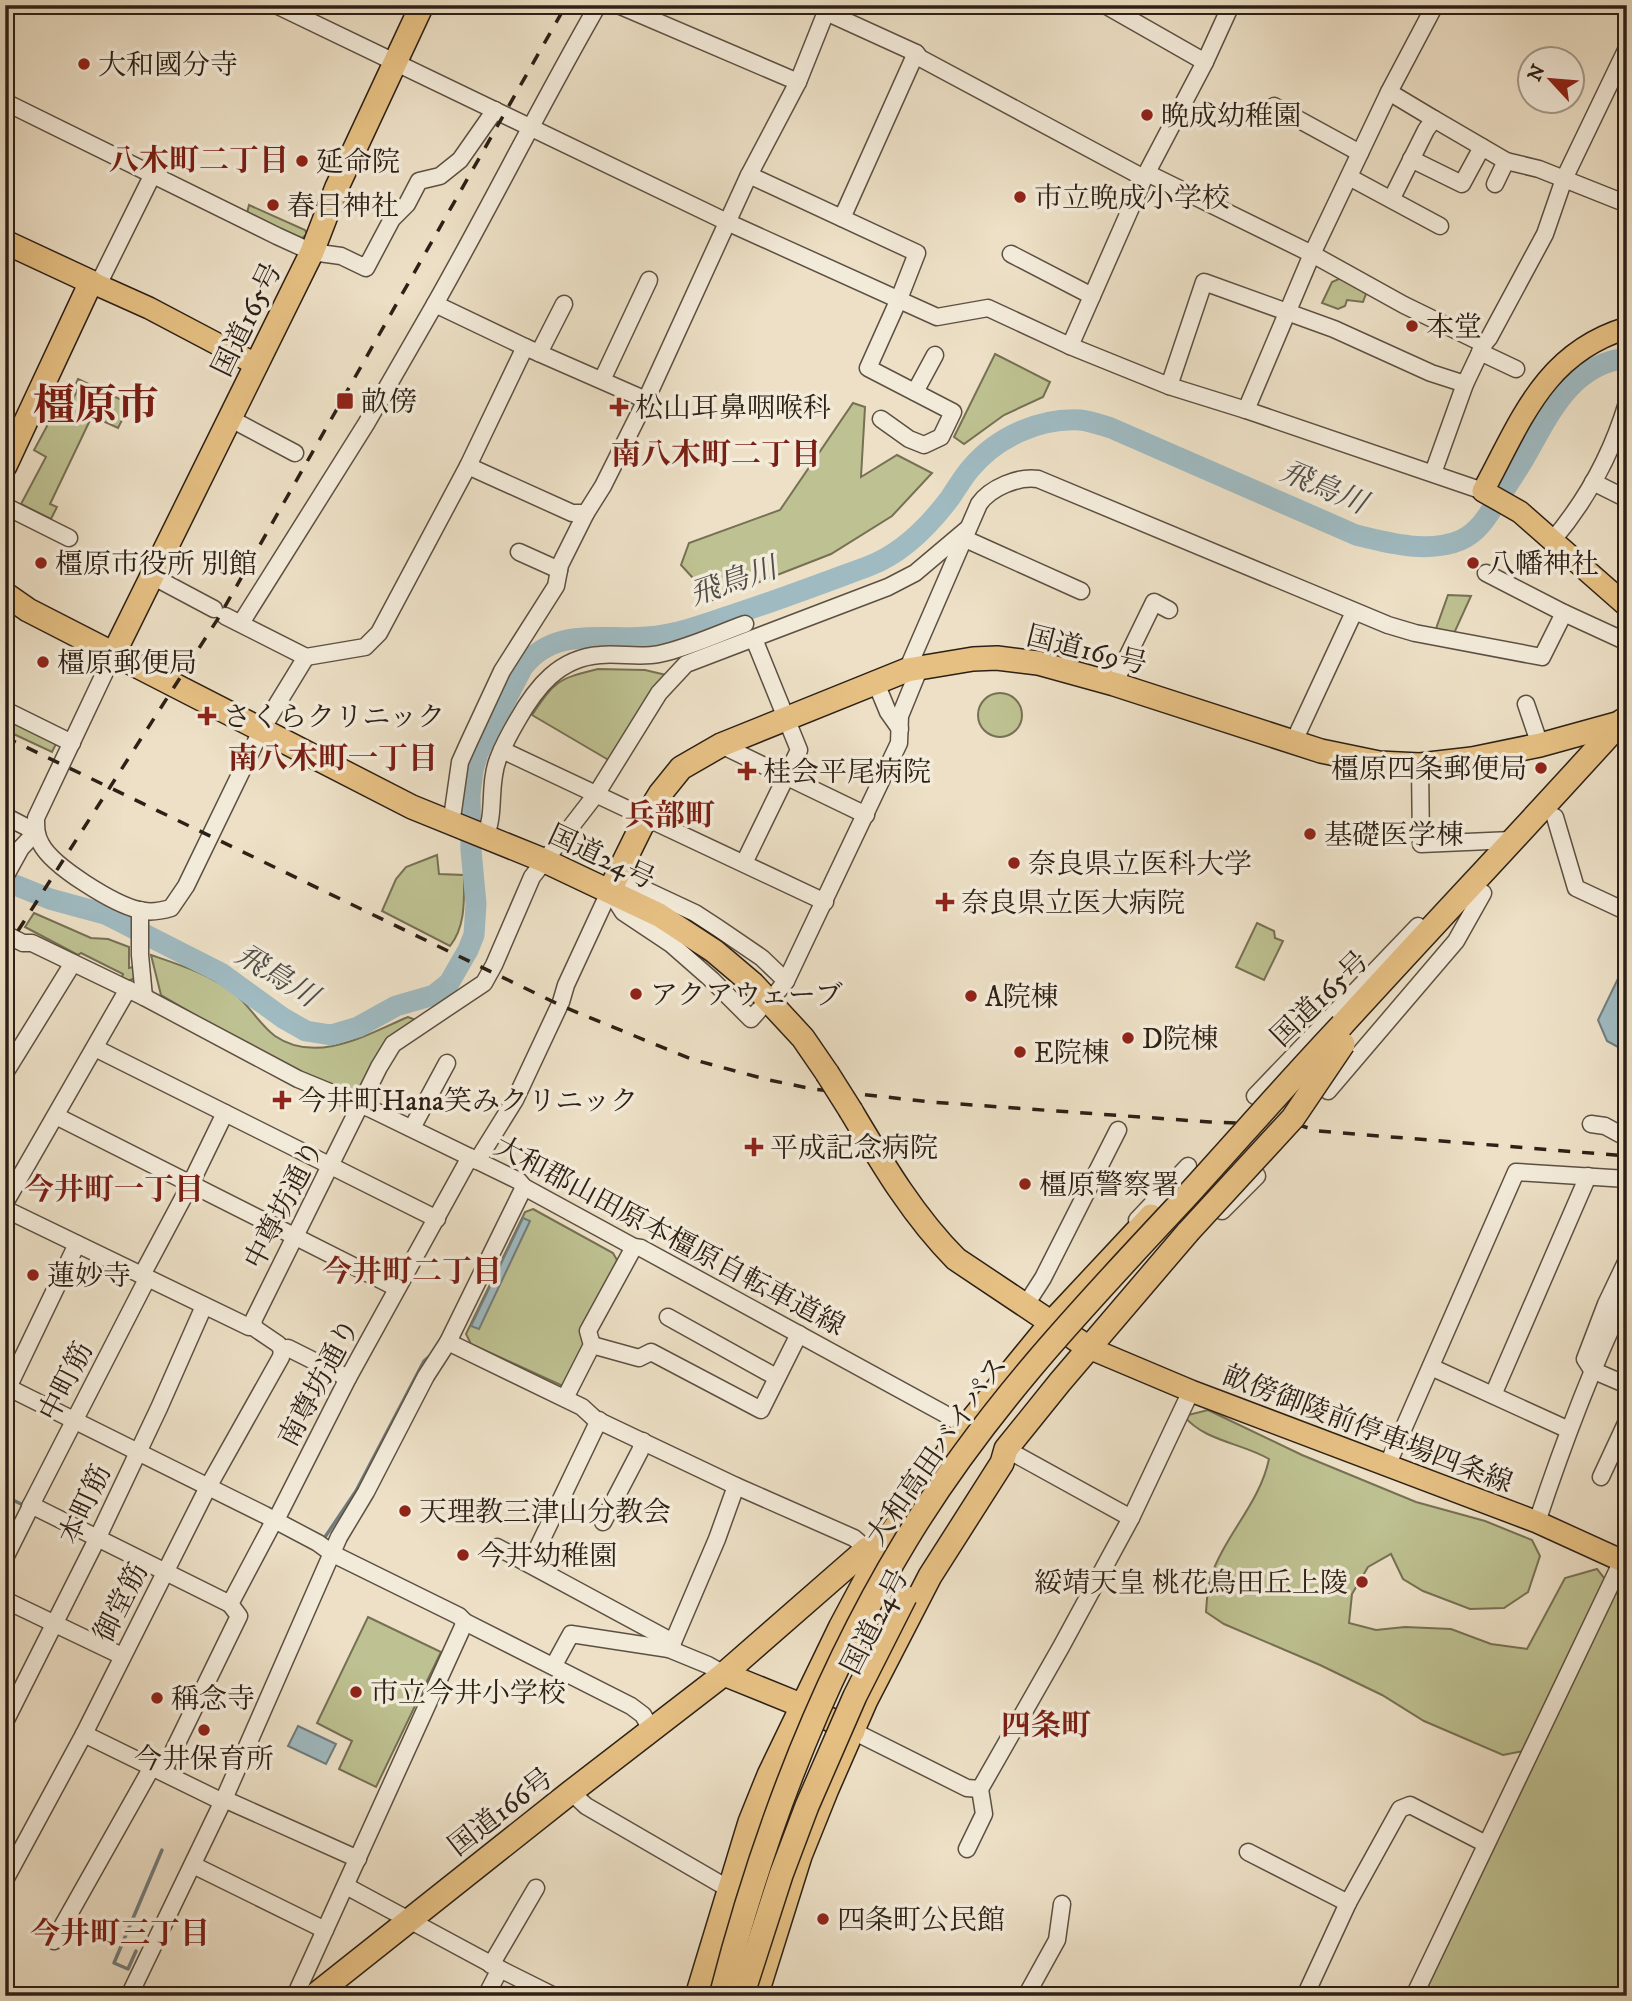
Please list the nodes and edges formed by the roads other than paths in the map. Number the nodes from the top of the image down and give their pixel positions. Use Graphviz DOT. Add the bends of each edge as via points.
graph roads {
  1 [pos="276,5"];
  2 [pos="422,5"];
  3 [pos="598,5"];
  4 [pos="618,5"];
  5 [pos="1105,5"];
  6 [pos="1231,5"];
  7 [pos="1435,5"];
  8 [pos="823,7"];
  9 [pos="1627,48"];
  10 [pos="916,53"];
  11 [pos="1205,62"];
  12 [pos="394,64"];
  13 [pos="797,82"];
  14 [pos="1389,92"];
  15 [pos="5,102"];
  16 [pos="1274,106"];
  17 [pos="495,110"];
  18 [pos="1434,118"];
  19 [pos="530,128"];
  20 [pos="1482,147"];
  21 [pos="1360,153"];
  22 [pos="1411,159"];
  23 [pos="1506,161"];
  24 [pos="749,175"];
  25 [pos="1145,176"];
  26 [pos="152,177"];
  27 [pos="1349,177"];
  28 [pos="1564,179"];
  29 [pos="1495,184"];
  30 [pos="1392,198"];
  31 [pos="1627,205"];
  32 [pos="842,218"];
  33 [pos="727,222"];
  34 [pos="1440,226"];
  35 [pos="5,242"];
  36 [pos="312,251"];
  37 [pos="1011,254"];
  38 [pos="1311,254"];
  39 [pos="649,280"];
  40 [pos="95,284"];
  41 [pos="1092,296"];
  42 [pos="899,299"];
  43 [pos="435,304"];
  44 [pos="564,304"];
  45 [pos="1288,313"];
  46 [pos="1627,328"];
  47 [pos="1070,346"];
  48 [pos="1482,348"];
  49 [pos="532,350"];
  50 [pos="935,355"];
  51 [pos="257,365"];
  52 [pos="1516,369"];
  53 [pos="602,380"];
  54 [pos="1465,384"];
  55 [pos="1169,386"];
  56 [pos="915,393"];
  57 [pos="646,400"];
  58 [pos="1627,403"];
  59 [pos="1246,410"];
  60 [pos="231,419"];
  61 [pos="881,419"];
  62 [pos="295,453"];
  63 [pos="5,466"];
  64 [pos="468,466"];
  65 [pos="1433,473"];
  66 [pos="1592,482"];
  67 [pos="1493,496"];
  68 [pos="1627,499"];
  69 [pos="5,506"];
  70 [pos="586,513"];
  71 [pos="965,534"];
  72 [pos="69,538"];
  73 [pos="1552,541"];
  74 [pos="519,552"];
  75 [pos="559,570"];
  76 [pos="1486,573"];
  77 [pos="152,576"];
  78 [pos="1081,591"];
  79 [pos="5,594"];
  80 [pos="1627,606"];
  81 [pos="1169,610"];
  82 [pos="1354,612"];
  83 [pos="1564,612"];
  84 [pos="241,623"];
  85 [pos="745,624"];
  86 [pos="754,639"];
  87 [pos="1627,642"];
  88 [pos="736,645"];
  89 [pos="681,647"];
  90 [pos="114,653"];
  91 [pos="306,657"];
  92 [pos="914,668"];
  93 [pos="876,683"];
  94 [pos="1114,684"];
  95 [pos="1526,704"];
  96 [pos="5,710"];
  97 [pos="785,719"];
  98 [pos="1625,724"];
  99 [pos="262,729"];
  100 [pos="900,729"];
  101 [pos="1294,741"];
  102 [pos="72,743"];
  103 [pos="1540,745"];
  104 [pos="721,746"];
  105 [pos="502,750"];
  106 [pos="1420,765"];
  107 [pos="786,777"];
  108 [pos="1566,784"];
  109 [pos="597,793"];
  110 [pos="866,816"];
  111 [pos="5,817"];
  112 [pos="646,817"];
  113 [pos="1555,817"];
  114 [pos="469,831"];
  115 [pos="36,832"];
  116 [pos="5,840"];
  117 [pos="1512,840"];
  118 [pos="21,848"];
  119 [pos="543,860"];
  120 [pos="744,863"];
  121 [pos="9,870"];
  122 [pos="1477,888"];
  123 [pos="610,890"];
  124 [pos="1627,898"];
  125 [pos="825,902"];
  126 [pos="140,914"];
  127 [pos="5,934"];
  128 [pos="73,963"];
  129 [pos="128,989"];
  130 [pos="144,996"];
  131 [pos="759,1010"];
  132 [pos="1347,1034"];
  133 [pos="95,1048"];
  134 [pos="447,1063"];
  135 [pos="5,1073"];
  136 [pos="1328,1091"];
  137 [pos="1255,1096"];
  138 [pos="361,1106"];
  139 [pos="225,1113"];
  140 [pos="56,1116"];
  141 [pos="1591,1124"];
  142 [pos="412,1128"];
  143 [pos="1118,1129"];
  144 [pos="1627,1138"];
  145 [pos="474,1159"];
  146 [pos="1188,1166"];
  147 [pos="331,1167"];
  148 [pos="1257,1176"];
  149 [pos="1588,1176"];
  150 [pos="1627,1179"];
  151 [pos="190,1185"];
  152 [pos="524,1188"];
  153 [pos="5,1203"];
  154 [pos="5,1209"];
  155 [pos="437,1219"];
  156 [pos="295,1237"];
  157 [pos="77,1244"];
  158 [pos="634,1247"];
  159 [pos="1627,1260"];
  160 [pos="144,1277"];
  161 [pos="397,1288"];
  162 [pos="1080,1293"];
  163 [pos="1627,1294"];
  164 [pos="204,1306"];
  165 [pos="1025,1306"];
  166 [pos="668,1317"];
  167 [pos="253,1327"];
  168 [pos="799,1334"];
  169 [pos="1068,1336"];
  170 [pos="448,1342"];
  171 [pos="592,1345"];
  172 [pos="282,1349"];
  173 [pos="1431,1367"];
  174 [pos="1592,1370"];
  175 [pos="776,1377"];
  176 [pos="348,1378"];
  177 [pos="1627,1385"];
  178 [pos="6,1390"];
  179 [pos="1191,1391"];
  180 [pos="1493,1395"];
  181 [pos="565,1398"];
  182 [pos="599,1420"];
  183 [pos="73,1421"];
  184 [pos="1627,1421"];
  185 [pos="966,1427"];
  186 [pos="1569,1430"];
  187 [pos="643,1441"];
  188 [pos="1006,1449"];
  189 [pos="137,1452"];
  190 [pos="1388,1466"];
  191 [pos="1601,1477"];
  192 [pos="736,1486"];
  193 [pos="208,1487"];
  194 [pos="30,1507"];
  195 [pos="1130,1518"];
  196 [pos="274,1521"];
  197 [pos="603,1522"];
  198 [pos="1537,1522"];
  199 [pos="888,1538"];
  200 [pos="97,1539"];
  201 [pos="497,1547"];
  202 [pos="867,1549"];
  203 [pos="333,1554"];
  204 [pos="5,1558"];
  205 [pos="1624,1562"];
  206 [pos="530,1564"];
  207 [pos="164,1573"];
  208 [pos="5,1600"];
  209 [pos="230,1604"];
  210 [pos="465,1622"];
  211 [pos="55,1624"];
  212 [pos="671,1646"];
  213 [pos="122,1657"];
  214 [pos="554,1665"];
  215 [pos="724,1674"];
  216 [pos="803,1706"];
  217 [pos="5,1722"];
  218 [pos="652,1731"];
  219 [pos="853,1731"];
  220 [pos="84,1734"];
  221 [pos="157,1769"];
  222 [pos="980,1789"];
  223 [pos="571,1792"];
  224 [pos="224,1801"];
  225 [pos="1486,1844"];
  226 [pos="967,1849"];
  227 [pos="1248,1852"];
  228 [pos="358,1859"];
  229 [pos="193,1865"];
  230 [pos="5,1880"];
  231 [pos="735,1885"];
  232 [pos="346,1886"];
  233 [pos="536,1888"];
  234 [pos="1348,1903"];
  235 [pos="1062,1904"];
  236 [pos="782,1915"];
  237 [pos="411,1919"];
  238 [pos="325,1930"];
  239 [pos="54,1941"];
  240 [pos="496,1967"];
  241 [pos="129,1996"];
  242 [pos="295,1996"];
  243 [pos="314,1996"];
  244 [pos="486,1996"];
  245 [pos="554,1996"];
  246 [pos="697,1996"];
  247 [pos="707,1996"];
  248 [pos="721,1996"];
  249 [pos="739,1996"];
  250 [pos="756,1996"];
  251 [pos="1026,1996"];
  252 [pos="1305,1996"];
  253 [pos="1414,1996"];
  1 -- 12 [label="street"];
  2 -- 12 [label="highway, 国道165号"];
  3 -- 19 [label="street"];
  4 -- 13 [label="street"];
  5 -- 11 [label="street"];
  6 -- 11 [label="street"];
  7 -- 14 [label="street"];
  8 -- 10 [label="street"];
  8 -- 13 [label="street"];
  9 -- 28 [label="street"];
  10 -- 25 [label="street"];
  10 -- 32 [label="street"];
  11 -- 25 [label="street"];
  12 -- 17 [label="street"];
  12 -- 36 [label="highway, 国道165号"];
  13 -- 24 [label="street"];
  14 -- 18 [label="street"];
  14 -- 21 [label="street"];
  15 -- 26 [label="street"];
  16 -- 21 [label="street"];
  17 -- 19 [label="street"];
  17 -- 36 [label="street" via="460,160 440,176 419,181 366,268"];
  18 -- 20 [label="street"];
  18 -- 22 [label="street"];
  19 -- 33 [label="street"];
  19 -- 43 [label="street"];
  20 -- 22 [label="street" via="1462,184"];
  20 -- 23 [label="street"];
  21 -- 27 [label="street"];
  22 -- 30 [label="street"];
  23 -- 28 [label="street"];
  23 -- 29 [label="street"];
  24 -- 32 [label="street"];
  24 -- 33 [label="street"];
  25 -- 38 [label="street"];
  25 -- 41 [label="street"];
  26 -- 36 [label="street"];
  26 -- 40 [label="street"];
  27 -- 30 [label="street"];
  27 -- 38 [label="street"];
  28 -- 31 [label="street"];
  28 -- 48 [label="street" via="1545,234"];
  30 -- 34 [label="street"];
  32 -- 42 [label="street" via="916,253"];
  33 -- 42 [label="street"];
  33 -- 57 [label="street"];
  35 -- 40 [label="highway"];
  36 -- 51 [label="highway, 国道165号"];
  37 -- 41 [label="street"];
  38 -- 45 [label="street"];
  38 -- 48 [label="street"];
  39 -- 53 [label="street"];
  40 -- 51 [label="main road"];
  40 -- 63 [label="highway"];
  41 -- 47 [label="street"];
  42 -- 47 [label="street" via="937,317 988,308"];
  42 -- 56 [label="street" via="868,368"];
  43 -- 49 [label="street"];
  43 -- 84 [label="street"];
  44 -- 49 [label="street"];
  45 -- 54 [label="street"];
  45 -- 55 [label="street" via="1204,282"];
  45 -- 59 [label="street"];
  46 -- 67 [label="main road" via="1591,342 1545,382"];
  47 -- 55 [label="street"];
  48 -- 52 [label="street"];
  48 -- 54 [label="street"];
  49 -- 53 [label="street"];
  49 -- 64 [label="street"];
  50 -- 56 [label="street"];
  51 -- 60 [label="highway, 国道165号"];
  53 -- 57 [label="street"];
  54 -- 65 [label="street"];
  55 -- 59 [label="street"];
  56 -- 61 [label="street" via="953,412 940,437 924,444"];
  57 -- 70 [label="street"];
  58 -- 66 [label="street"];
  59 -- 65 [label="street"];
  60 -- 62 [label="street"];
  60 -- 77 [label="highway, 国道165号"];
  64 -- 70 [label="street" via="572,513"];
  64 -- 91 [label="street" via="379,633 365,647"];
  65 -- 67 [label="street"];
  66 -- 68 [label="street"];
  66 -- 73 [label="street"];
  67 -- 73 [label="main road" via="1520,512"];
  69 -- 72 [label="street"];
  70 -- 75 [label="street"];
  71 -- 78 [label="street"];
  71 -- 82 [label="street" via="985,495 1022,479 1038,479"];
  71 -- 86 [label="street" via="915,573 888,587"];
  71 -- 92 [label="street"];
  73 -- 80 [label="main road"];
  74 -- 75 [label="street"];
  75 -- 114 [label="street" via="556,586 502,671 460,762 453,811"];
  76 -- 83 [label="street"];
  77 -- 84 [label="street"];
  77 -- 90 [label="highway, 国道165号"];
  79 -- 90 [label="highway, 国道24号"];
  81 -- 94 [label="street" via="1154,602"];
  82 -- 83 [label="street" via="1415,633 1542,657"];
  82 -- 101 [label="street"];
  83 -- 87 [label="street"];
  84 -- 91 [label="street"];
  85 -- 89 [label="street"];
  86 -- 88 [label="street"];
  86 -- 97 [label="street"];
  88 -- 89 [label="street" via="731,638 689,652"];
  88 -- 109 [label="street, 中尊坊通り" via="686,664 659,693"];
  89 -- 105 [label="street" via="657,655 600,655 572,661 539,685"];
  90 -- 99 [label="highway, 国道24号"];
  90 -- 102 [label="street"];
  91 -- 99 [label="street"];
  92 -- 93 [label="highway, 国道169号"];
  92 -- 94 [label="highway, 国道169号" via="973,659 1017,660"];
  92 -- 100 [label="street"];
  93 -- 97 [label="highway, 国道169号"];
  93 -- 100 [label="street"];
  94 -- 101 [label="highway, 国道169号"];
  95 -- 103 [label="street"];
  96 -- 102 [label="street"];
  97 -- 104 [label="highway, 国道169号"];
  97 -- 107 [label="street" via="799,750"];
  98 -- 103 [label="highway, 国道169号"];
  98 -- 108 [label="highway, 国道165号"];
  98 -- 113 [label="highway, 国道165号"];
  99 -- 114 [label="highway, 国道24号" via="355,779"];
  99 -- 126 [label="street" via="186,886 171,908"];
  100 -- 110 [label="street" via="899,743"];
  101 -- 106 [label="highway, 国道169号" via="1357,760"];
  102 -- 115 [label="street" via="36,818"];
  103 -- 106 [label="highway, 国道169号" via="1472,760"];
  103 -- 108 [label="highway" via="1563,757"];
  104 -- 107 [label="street"];
  104 -- 112 [label="highway, 国道169号" via="681,768"];
  105 -- 109 [label="street"];
  105 -- 114 [label="street" via="494,772 491,824"];
  106 -- 117 [label="street" via="1421,844"];
  107 -- 110 [label="street"];
  107 -- 120 [label="street"];
  108 -- 117 [label="highway, 国道165号"];
  109 -- 112 [label="street"];
  109 -- 119 [label="street, 中尊坊通り"];
  110 -- 125 [label="street"];
  111 -- 115 [label="street"];
  112 -- 120 [label="street"];
  112 -- 123 [label="highway, 国道169号"];
  113 -- 122 [label="highway, 国道165号"];
  113 -- 124 [label="street" via="1576,888 1621,909"];
  114 -- 119 [label="highway, 国道24号"];
  115 -- 118 [label="street"];
  115 -- 126 [label="street" via="42,847 97,893"];
  116 -- 118 [label="street"];
  117 -- 122 [label="highway, 国道165号"];
  118 -- 121 [label="street"];
  119 -- 123 [label="highway, 国道24号"];
  119 -- 138 [label="street, 中尊坊通り" via="484,983 393,1044"];
  120 -- 125 [label="street"];
  122 -- 132 [label="highway, 国道165号"];
  122 -- 136 [label="street" via="1457,941"];
  122 -- 137 [label="street" via="1432,912"];
  123 -- 125 [label="street" via="633,884 695,913 762,958 782,986"];
  123 -- 131 [label="street" via="623,912 671,944 751,1019"];
  123 -- 145 [label="street, 南尊坊通り" via="515,1100"];
  123 -- 165 [label="highway, 国道24号, bridge" via="659,915 722,957 773,1003 803,1038 885,1169 937,1241"];
  126 -- 130 [label="street"];
  127 -- 128 [label="street, 大和郡山田原本橿原自転車道線"];
  128 -- 129 [label="street, 大和郡山田原本橿原自転車道線"];
  128 -- 135 [label="street"];
  129 -- 130 [label="street, 大和郡山田原本橿原自転車道線"];
  129 -- 133 [label="street"];
  130 -- 138 [label="street, 大和郡山田原本橿原自転車道線" via="298,1079"];
  132 -- 162 [label="highway, 国道165号, bridge" via="1296,1060"];
  132 -- 169 [label="highway, 大和高田バイパス, bridge"];
  132 -- 169 [label="highway, 国道165号, bridge" via="1293,1118 1188,1232"];
  133 -- 139 [label="street"];
  133 -- 140 [label="street"];
  134 -- 142 [label="street"];
  138 -- 142 [label="street, 大和郡山田原本橿原自転車道線"];
  138 -- 147 [label="street, 中尊坊通り"];
  139 -- 147 [label="street"];
  139 -- 151 [label="street, 中町筋"];
  140 -- 151 [label="street"];
  140 -- 153 [label="street"];
  141 -- 144 [label="street"];
  142 -- 145 [label="street, 大和郡山田原本橿原自転車道線"];
  143 -- 165 [label="street"];
  145 -- 152 [label="street, 大和郡山田原本橿原自転車道線" via="519,1181"];
  145 -- 155 [label="street, 南尊坊通り"];
  146 -- 162 [label="street" via="1096,1264"];
  147 -- 155 [label="street"];
  147 -- 156 [label="street, 中尊坊通り"];
  148 -- 169 [label="street" via="1116,1327"];
  149 -- 150 [label="street"];
  149 -- 173 [label="street" via="1516,1172"];
  149 -- 180 [label="street"];
  151 -- 156 [label="street"];
  151 -- 160 [label="street, 中町筋"];
  152 -- 158 [label="street, 大和郡山田原本橿原自転車道線"];
  152 -- 170 [label="street"];
  154 -- 157 [label="street"];
  155 -- 161 [label="street, 南尊坊通り"];
  156 -- 161 [label="street"];
  156 -- 167 [label="street, 中尊坊通り"];
  157 -- 160 [label="street"];
  157 -- 178 [label="street"];
  158 -- 168 [label="street, 大和郡山田原本橿原自転車道線"];
  158 -- 171 [label="street" via="589,1331"];
  159 -- 174 [label="street" via="1585,1359"];
  160 -- 164 [label="street"];
  160 -- 183 [label="street, 中町筋"];
  161 -- 176 [label="street, 南尊坊通り"];
  162 -- 169 [label="highway, 国道165号"];
  163 -- 174 [label="street"];
  164 -- 167 [label="street"];
  164 -- 189 [label="street, 本町筋"];
  165 -- 169 [label="highway, 国道24号"];
  166 -- 175 [label="street"];
  167 -- 172 [label="street"];
  168 -- 175 [label="street"];
  168 -- 185 [label="street, 大和郡山田原本橿原自転車道線"];
  169 -- 179 [label="main road, 畝傍御陵前停車場四条線"];
  169 -- 185 [label="highway, 国道24号"];
  169 -- 188 [label="highway, 国道24号"];
  169 -- 248 [label="highway, 大和高田バイパス, bridge" via="1022,1376 957,1462 907,1537 848,1645 785,1794 749,1896"];
  169 -- 249 [label="highway, 大和高田バイパス" via="968,1469 918,1544 866,1639 797,1800 762,1902"];
  170 -- 181 [label="street"];
  170 -- 203 [label="street"];
  171 -- 175 [label="street" via="639,1358 652,1352 761,1409"];
  171 -- 181 [label="street"];
  172 -- 176 [label="street"];
  172 -- 193 [label="street, 御堂筋"];
  173 -- 180 [label="street"];
  173 -- 190 [label="street"];
  174 -- 177 [label="street"];
  174 -- 186 [label="street"];
  176 -- 196 [label="street, 南尊坊通り"];
  178 -- 183 [label="street"];
  179 -- 190 [label="main road, 畝傍御陵前停車場四条線"];
  179 -- 195 [label="street"];
  180 -- 186 [label="street"];
  181 -- 182 [label="street"];
  182 -- 187 [label="street"];
  182 -- 206 [label="street"];
  183 -- 189 [label="street"];
  183 -- 194 [label="street, 中町筋"];
  184 -- 191 [label="street"];
  185 -- 188 [label="highway"];
  185 -- 199 [label="highway, 国道24号"];
  186 -- 198 [label="street"];
  187 -- 192 [label="street"];
  187 -- 197 [label="street"];
  188 -- 195 [label="street"];
  188 -- 219 [label="highway, 国道24号" via="1002,1463 895,1640"];
  188 -- 249 [label="highway, bridge" via="954,1514 855,1696 807,1806"];
  189 -- 193 [label="street"];
  189 -- 200 [label="street, 本町筋"];
  190 -- 198 [label="main road, 畝傍御陵前停車場四条線"];
  192 -- 202 [label="street" via="854,1538"];
  192 -- 212 [label="street"];
  193 -- 196 [label="street"];
  193 -- 207 [label="street, 御堂筋"];
  194 -- 200 [label="street"];
  194 -- 204 [label="street, 中町筋"];
  195 -- 222 [label="street"];
  196 -- 203 [label="street"];
  196 -- 209 [label="street, 南尊坊通り"];
  198 -- 205 [label="main road, 畝傍御陵前停車場四条線"];
  199 -- 202 [label="highway, 国道166号"];
  199 -- 216 [label="highway, 国道24号"];
  200 -- 207 [label="street"];
  200 -- 211 [label="street, 本町筋"];
  201 -- 206 [label="street"];
  202 -- 215 [label="highway, 国道166号"];
  203 -- 210 [label="street"];
  203 -- 224 [label="street"];
  205 -- 225 [label="street"];
  206 -- 212 [label="street"];
  207 -- 209 [label="street"];
  207 -- 213 [label="street, 御堂筋"];
  208 -- 211 [label="street"];
  209 -- 221 [label="street" via="239,1616"];
  210 -- 214 [label="street"];
  210 -- 228 [label="street"];
  211 -- 213 [label="street"];
  211 -- 217 [label="street, 本町筋"];
  212 -- 214 [label="street" via="570,1634"];
  212 -- 215 [label="street"];
  213 -- 220 [label="street, 御堂筋"];
  214 -- 218 [label="street" via="631,1706"];
  215 -- 216 [label="highway"];
  215 -- 218 [label="highway, 国道166号"];
  216 -- 219 [label="highway"];
  216 -- 231 [label="highway, 国道24号"];
  218 -- 223 [label="highway, 国道166号"];
  219 -- 222 [label="street" via="967,1788"];
  219 -- 236 [label="highway, 国道24号" via="800,1856"];
  220 -- 221 [label="street"];
  220 -- 230 [label="street, 御堂筋"];
  221 -- 224 [label="street"];
  221 -- 239 [label="street"];
  222 -- 226 [label="street" via="984,1814"];
  223 -- 231 [label="street" via="586,1806"];
  223 -- 237 [label="highway, 国道166号"];
  224 -- 228 [label="street"];
  224 -- 229 [label="street"];
  225 -- 234 [label="street" via="1410,1805 1400,1809"];
  225 -- 253 [label="street"];
  227 -- 234 [label="street"];
  228 -- 232 [label="street"];
  229 -- 238 [label="street"];
  229 -- 241 [label="street"];
  231 -- 236 [label="street"];
  231 -- 246 [label="highway"];
  231 -- 247 [label="highway"];
  232 -- 237 [label="street"];
  232 -- 238 [label="street"];
  233 -- 240 [label="street"];
  234 -- 252 [label="street"];
  235 -- 251 [label="street" via="1057,1940"];
  236 -- 250 [label="highway, 国道24号"];
  237 -- 240 [label="street"];
  237 -- 243 [label="highway, 国道166号"];
  238 -- 242 [label="street"];
  240 -- 244 [label="street"];
  240 -- 245 [label="street"];
}
